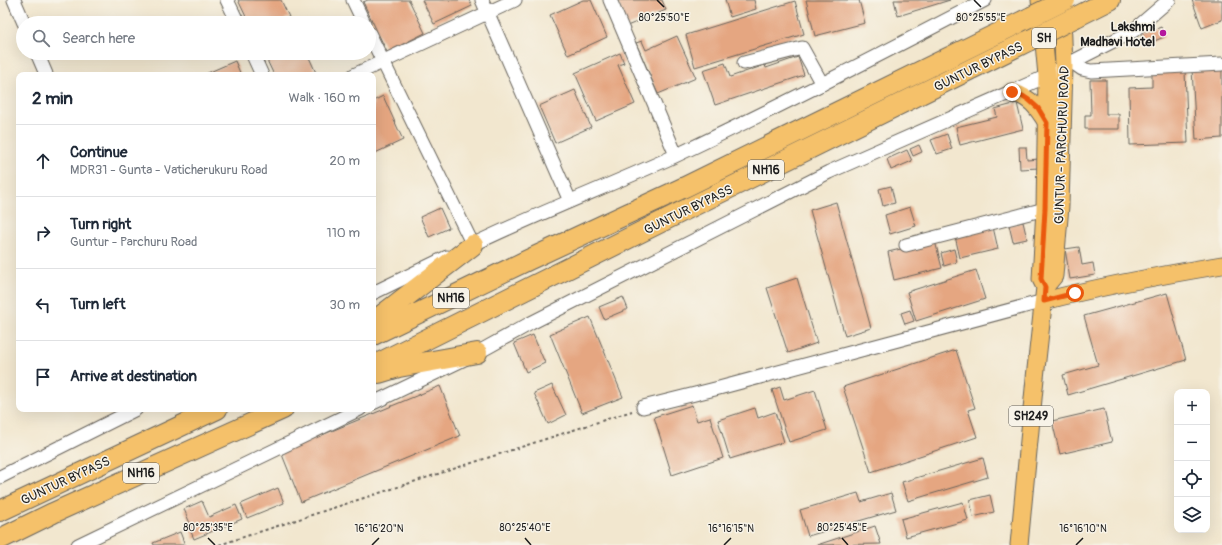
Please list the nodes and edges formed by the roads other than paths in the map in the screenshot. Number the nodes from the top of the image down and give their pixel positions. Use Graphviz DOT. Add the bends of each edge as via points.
graph roads {
  1 [pos="14,0"];
  2 [pos="227,0"];
  3 [pos="352,0"];
  4 [pos="482,0"];
  5 [pos="515,0"];
  6 [pos="610,0"];
  7 [pos="985,0"];
  8 [pos="1040,0"];
  9 [pos="1061,0"];
  10 [pos="1065,0"];
  11 [pos="1110,0"];
  12 [pos="1169,0"];
  13 [pos="488,13"];
  14 [pos="21,16"];
  15 [pos="235,16"];
  16 [pos="360,16"];
  17 [pos="376,48"];
  18 [pos="40,60"];
  19 [pos="255,60"];
  20 [pos="383,62"];
  21 [pos="744,63"];
  22 [pos="1068,64"];
  23 [pos="1222,64"];
  24 [pos="45,72"];
  25 [pos="261,72"];
  26 [pos="361,72"];
  27 [pos="1047,76"];
  28 [pos="822,84"];
  29 [pos="1012,92"];
  30 [pos="1047,123"];
  31 [pos="676,155"];
  32 [pos="570,201"];
  33 [pos="1045,209"];
  34 [pos="473,244"];
  35 [pos="906,245"];
  36 [pos="1222,266"];
  37 [pos="376,292"];
  38 [pos="1044,294"];
  39 [pos="376,320"];
  40 [pos="376,334"];
  41 [pos="477,353"];
  42 [pos="376,365"];
  43 [pos="376,374"];
  44 [pos="376,402"];
  45 [pos="643,407"];
  46 [pos="130,412"];
  47 [pos="211,412"];
  48 [pos="276,412"];
  49 [pos="354,412"];
  50 [pos="0,477"];
  51 [pos="0,511"];
  52 [pos="0,539"];
  53 [pos="78,545"];
  54 [pos="1019,545"];
  1 -- 14 [label="street"];
  2 -- 15 [label="street"];
  3 -- 16 [label="street"];
  4 -- 13 [label="street"];
  5 -- 13 [label="street"];
  6 -- 31 [label="street"];
  7 -- 28 [label="street"];
  8 -- 27 [label="main road, GUNTUR - PARCHURU ROAD / SH"];
  9 -- 22 [label="main road, GUNTUR - PARCHURU ROAD / SH249"];
  10 -- 40 [label="highway, GUNTUR BYPASS / NH16, bridge" via="687,186"];
  11 -- 42 [label="highway, GUNTUR BYPASS / NH16, bridge"];
  12 -- 22 [label="street" via="1133,31"];
  13 -- 20 [label="street"];
  13 -- 32 [label="street"];
  17 -- 20 [label="street"];
  18 -- 24 [label="street"];
  19 -- 25 [label="street"];
  20 -- 26 [label="street"];
  20 -- 34 [label="street"];
  21 -- 28 [label="street" via="802,48"];
  22 -- 23 [label="street" via="1091,71"];
  22 -- 27 [label="street"];
  22 -- 38 [label="main road, GUNTUR - PARCHURU ROAD / SH249" via="1054,276"];
  27 -- 29 [label="street"];
  27 -- 30 [label="main road, GUNTUR - PARCHURU ROAD / SH249"];
  28 -- 31 [label="street"];
  29 -- 30 [label="main road" via="1029,100 1038,108"];
  29 -- 41 [label="street" via="829,172"];
  30 -- 33 [label="main road, GUNTUR - PARCHURU ROAD / SH249"];
  31 -- 32 [label="street"];
  32 -- 34 [label="street"];
  33 -- 35 [label="street"];
  33 -- 38 [label="main road, GUNTUR - PARCHURU ROAD / SH249" via="1041,279"];
  34 -- 37 [label="street"];
  34 -- 39 [label="highway"];
  36 -- 38 [label="main road" via="1154,276 1075,293"];
  38 -- 45 [label="street" via="719,388"];
  38 -- 54 [label="main road, GUNTUR - PARCHURU ROAD / SH249"];
  41 -- 43 [label="highway" via="399,367"];
  41 -- 44 [label="street"];
  46 -- 50 [label="street"];
  47 -- 51 [label="highway, GUNTUR BYPASS / NH16"];
  48 -- 52 [label="highway, GUNTUR BYPASS / NH16"];
  49 -- 53 [label="street"];
}
